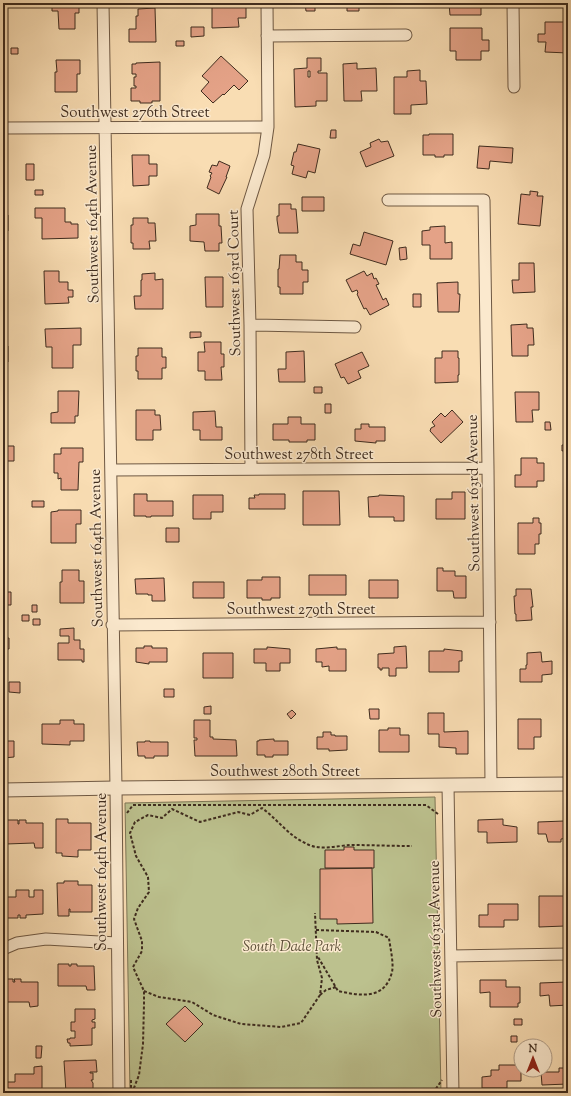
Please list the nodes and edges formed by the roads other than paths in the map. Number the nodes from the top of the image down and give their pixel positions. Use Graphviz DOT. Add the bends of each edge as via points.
graph roads {
  1 [pos="103,3"];
  2 [pos="267,3"];
  3 [pos="513,3"];
  4 [pos="406,34"];
  5 [pos="267,36"];
  6 [pos="514,87"];
  7 [pos="106,127"];
  8 [pos="268,127"];
  9 [pos="3,128"];
  10 [pos="388,200"];
  11 [pos="250,325"];
  12 [pos="355,327"];
  13 [pos="488,468"];
  14 [pos="251,469"];
  15 [pos="110,470"];
  16 [pos="490,622"];
  17 [pos="112,625"];
  18 [pos="568,784"];
  19 [pos="448,785"];
  20 [pos="491,785"];
  21 [pos="116,788"];
  22 [pos="3,790"];
  23 [pos="117,943"];
  24 [pos="3,948"];
  25 [pos="568,954"];
  26 [pos="451,956"];
  27 [pos="119,1093"];
  28 [pos="453,1093"];
  1 -- 7 [label="street, Southwest 164th Avenue"];
  2 -- 5 [label="street, Southwest 163rd Court"];
  3 -- 6 [label="street"];
  4 -- 5 [label="street"];
  5 -- 8 [label="street, Southwest 163rd Court"];
  7 -- 8 [label="street, Southwest 276th Street"];
  7 -- 9 [label="street, Southwest 276th Street"];
  7 -- 15 [label="street, Southwest 164th Avenue"];
  8 -- 11 [label="street, Southwest 163rd Court" via="264,155 247,208"];
  10 -- 13 [label="street, Southwest 163rd Avenue" via="484,200"];
  11 -- 12 [label="street"];
  11 -- 14 [label="street, Southwest 163rd Court"];
  13 -- 14 [label="street, Southwest 278th Street"];
  13 -- 16 [label="street, Southwest 163rd Avenue"];
  14 -- 15 [label="street, Southwest 278th Street"];
  15 -- 17 [label="street, Southwest 164th Avenue"];
  16 -- 17 [label="street, Southwest 279th Street"];
  16 -- 20 [label="street, Southwest 163rd Avenue"];
  17 -- 21 [label="street, Southwest 164th Avenue"];
  18 -- 20 [label="street, Southwest 280th Street"];
  19 -- 20 [label="street, Southwest 280th Street"];
  19 -- 21 [label="street, Southwest 280th Street"];
  19 -- 26 [label="street, Southwest 163rd Avenue"];
  21 -- 22 [label="street, Southwest 280th Street"];
  21 -- 23 [label="street, Southwest 164th Avenue"];
  23 -- 24 [label="street" via="46,939 17,943"];
  23 -- 27 [label="street, Southwest 164th Avenue"];
  25 -- 26 [label="street"];
  26 -- 28 [label="street, Southwest 163rd Avenue"];
}
